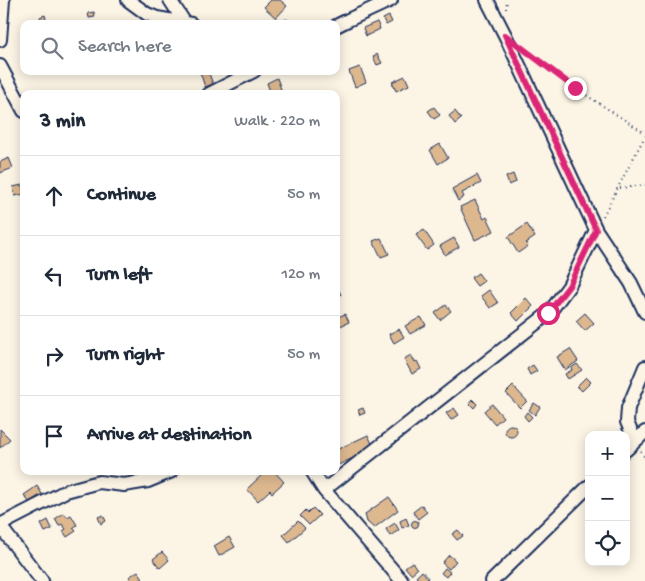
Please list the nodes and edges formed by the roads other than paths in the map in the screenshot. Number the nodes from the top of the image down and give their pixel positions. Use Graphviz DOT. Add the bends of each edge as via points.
graph roads {
  1 [pos="3,0"];
  2 [pos="128,0"];
  3 [pos="170,0"];
  4 [pos="391,0"];
  5 [pos="487,0"];
  6 [pos="169,20"];
  7 [pos="186,20"];
  8 [pos="340,24"];
  9 [pos="0,40"];
  10 [pos="0,66"];
  11 [pos="245,75"];
  12 [pos="217,90"];
  13 [pos="20,104"];
  14 [pos="596,230"];
  15 [pos="645,312"];
  16 [pos="645,367"];
  17 [pos="645,432"];
  18 [pos="631,446"];
  19 [pos="162,475"];
  20 [pos="315,475"];
  21 [pos="324,490"];
  22 [pos="585,490"];
  23 [pos="0,525"];
  24 [pos="42,581"];
  25 [pos="402,581"];
  26 [pos="492,581"];
  1 -- 9 [label="street"];
  2 -- 6 [label="street" via="147,14"];
  3 -- 7 [label="street"];
  4 -- 8 [label="street"];
  5 -- 14 [label="street"];
  10 -- 13 [label="street"];
  11 -- 12 [label="street"];
  14 -- 15 [label="street" via="631,282"];
  14 -- 21 [label="street" via="569,286 548,313"];
  16 -- 18 [label="street" via="628,408"];
  17 -- 18 [label="street"];
  19 -- 23 [label="street" via="124,485 99,482 66,491"];
  20 -- 21 [label="street"];
  21 -- 25 [label="street"];
  22 -- 26 [label="street"];
  23 -- 24 [label="street"];
}
